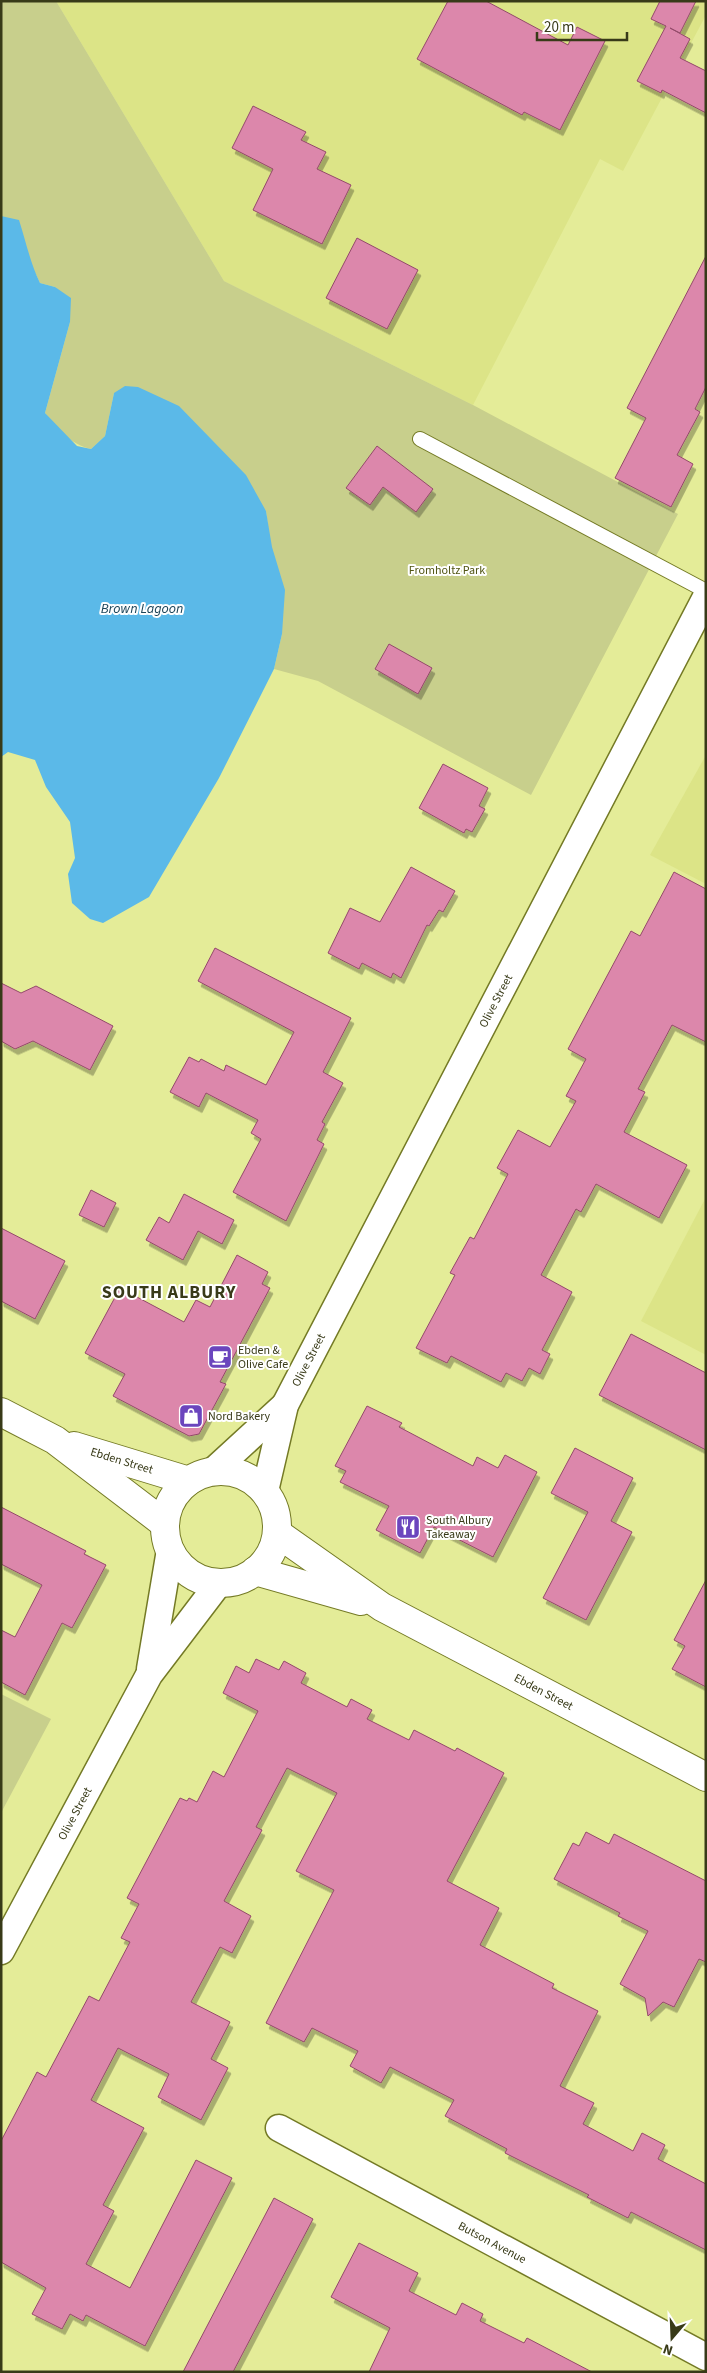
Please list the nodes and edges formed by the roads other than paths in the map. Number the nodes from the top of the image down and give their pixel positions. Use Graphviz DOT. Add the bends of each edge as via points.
graph roads {
  1 [pos="420,439"];
  2 [pos="706,591"];
  3 [pos="706,597"];
  4 [pos="285,1405"];
  5 [pos="1,1412"];
  6 [pos="56,1440"];
  7 [pos="201,1476"];
  8 [pos="264,1491"];
  9 [pos="277,1533"];
  10 [pos="168,1537"];
  11 [pos="256,1571"];
  12 [pos="219,1583"];
  13 [pos="382,1607"];
  14 [pos="149,1675"];
  15 [pos="706,1777"];
  16 [pos="1,1951"];
  17 [pos="279,2128"];
  18 [pos="706,2356"];
  1 -- 2 [label="lane"];
  3 -- 4 [label="street, Olive Street"];
  4 -- 7 [label="street, Olive Street"];
  4 -- 8 [label="street, Olive Street"];
  5 -- 6 [label="street, Ebden Street"];
  6 -- 7 [label="street, Ebden Street"];
  6 -- 10 [label="street, Ebden Street"];
  7 -- 8 [label="street" via="241,1475"];
  7 -- 10 [label="street" via="172,1500"];
  8 -- 9 [label="street" via="273,1504"];
  9 -- 11 [label="street" via="274,1547"];
  9 -- 13 [label="street, Ebden Street"];
  10 -- 12 [label="street" via="178,1563 204,1580"];
  10 -- 14 [label="street, Olive Street"];
  11 -- 12 [label="street" via="245,1578"];
  11 -- 13 [label="street, Ebden Street"];
  12 -- 14 [label="street, Olive Street"];
  13 -- 15 [label="street, Ebden Street"];
  14 -- 16 [label="street, Olive Street"];
  17 -- 18 [label="street, Butson Avenue"];
}
